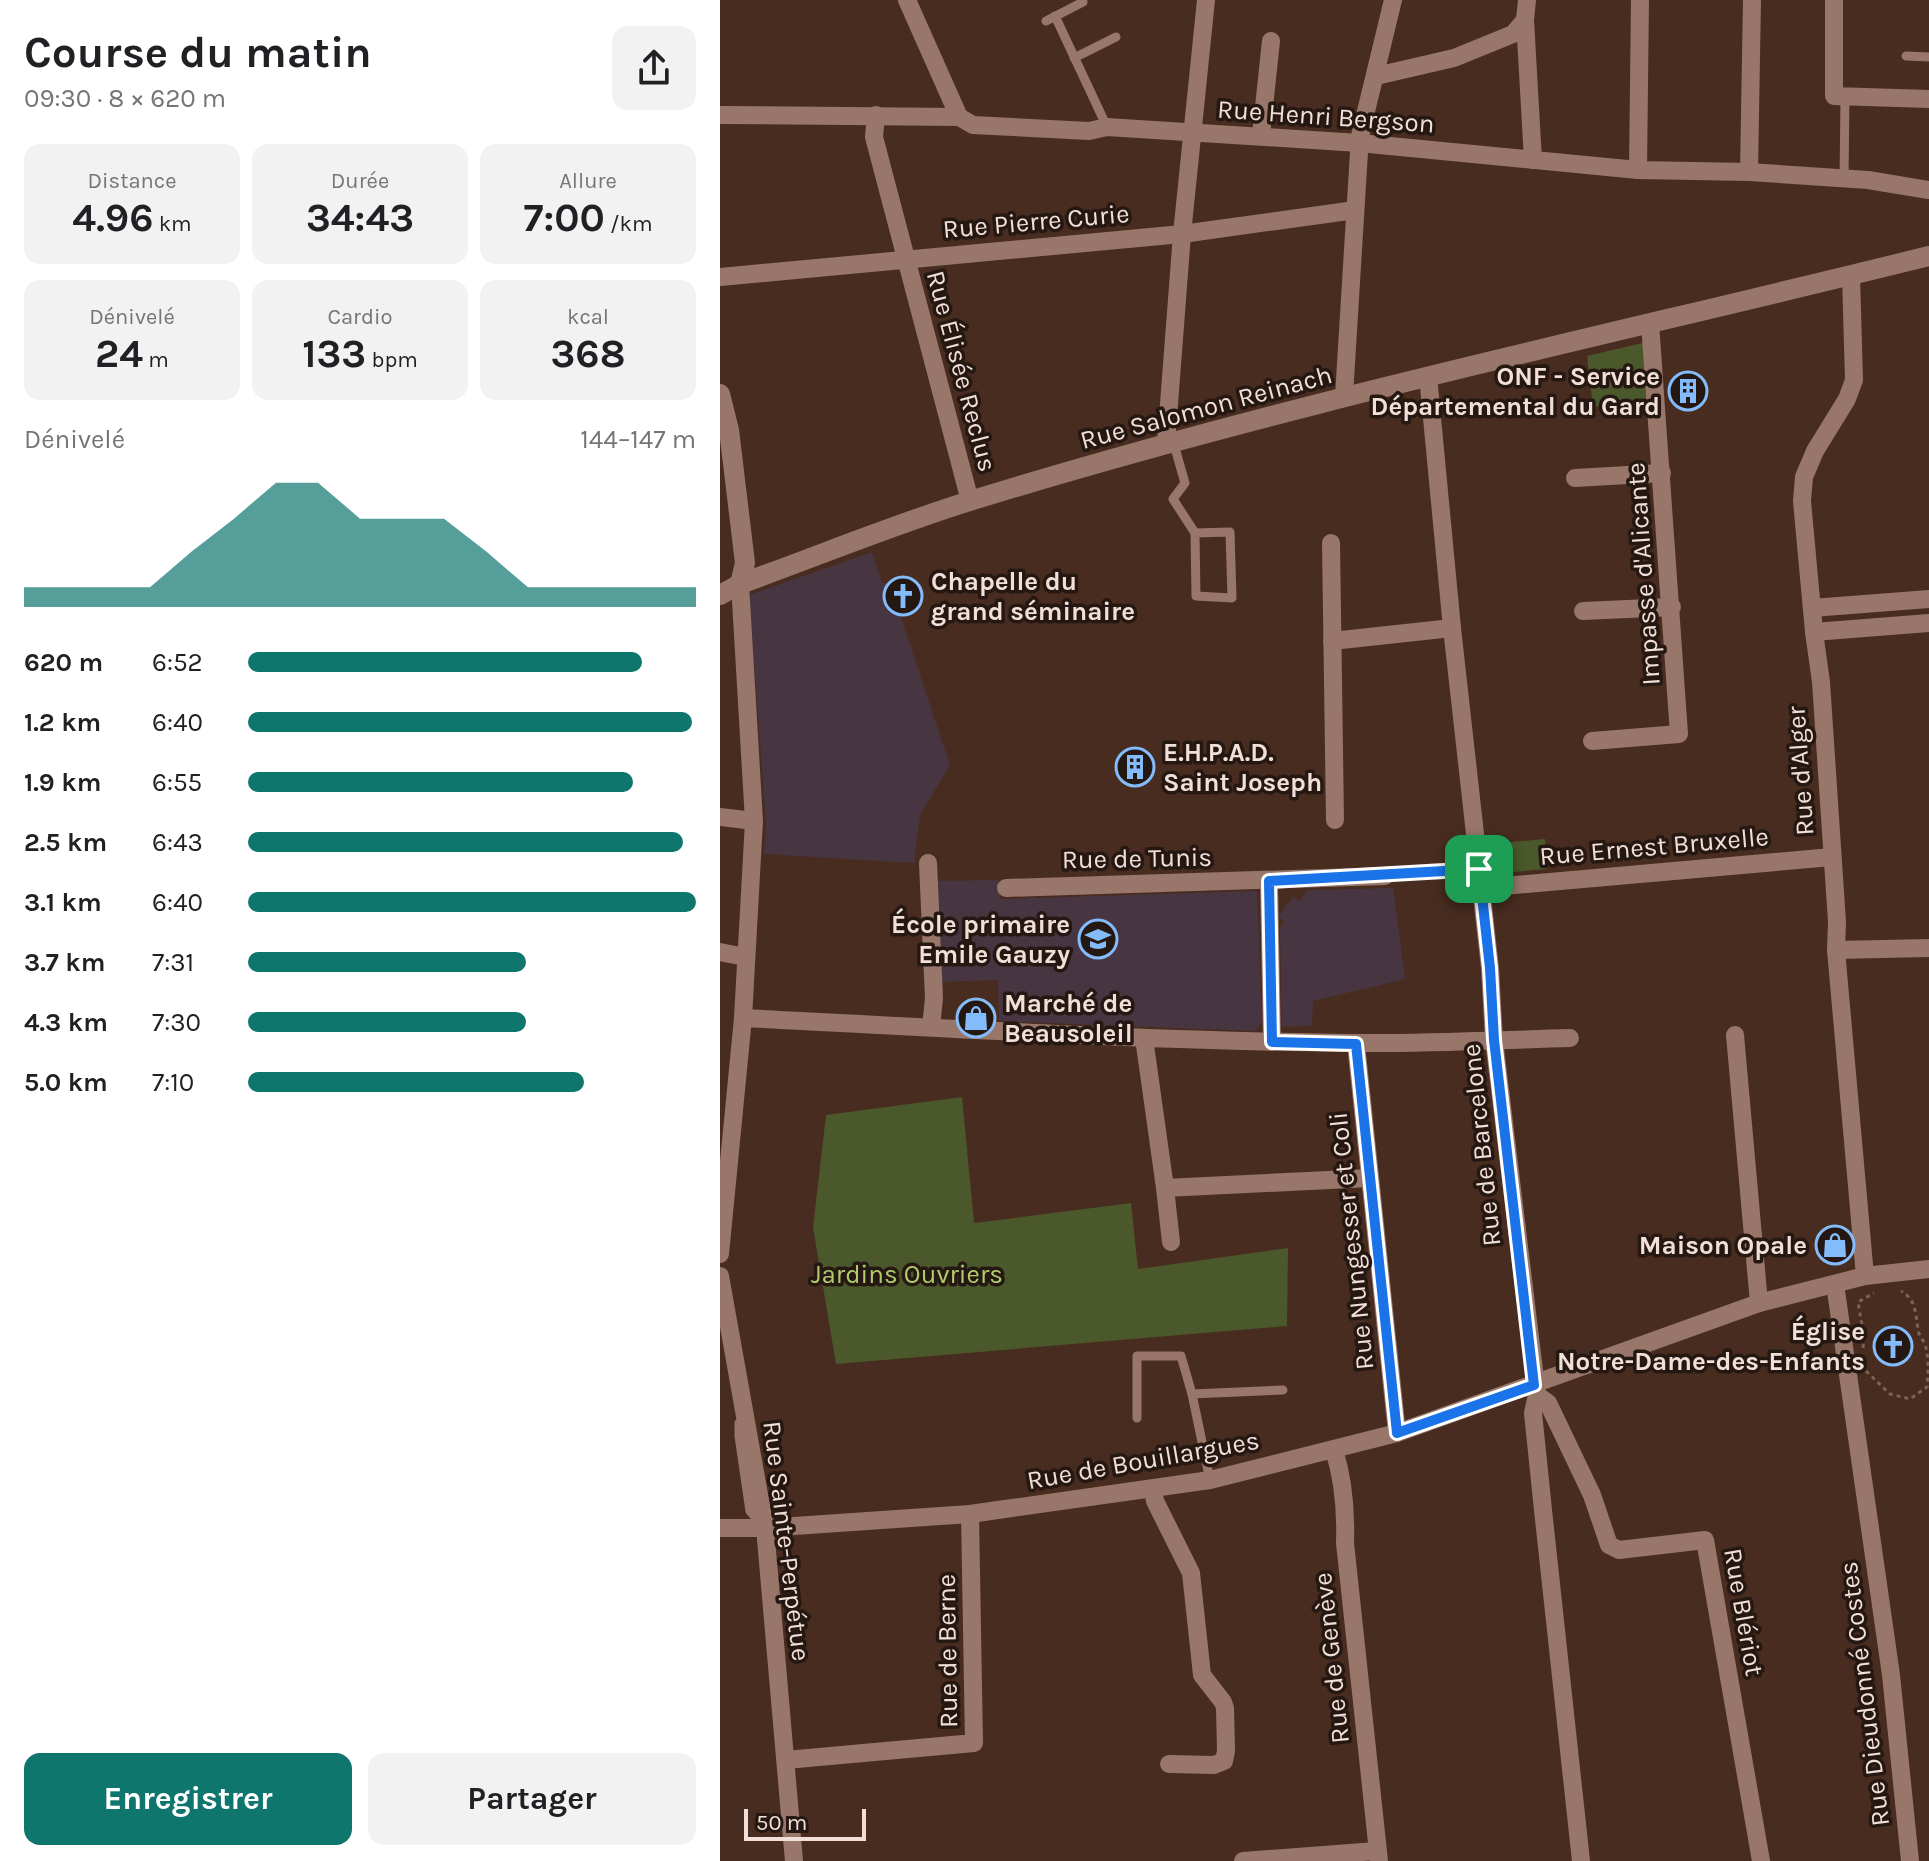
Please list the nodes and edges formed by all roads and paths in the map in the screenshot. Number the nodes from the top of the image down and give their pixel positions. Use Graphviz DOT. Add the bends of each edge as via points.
graph roads {
  1 [pos="907,0"];
  2 [pos="1206,0"];
  3 [pos="1393,0"];
  4 [pos="1527,0"];
  5 [pos="1640,0"];
  6 [pos="1752,0"];
  7 [pos="1834,0"];
  8 [pos="1083,2"];
  9 [pos="1525,20"];
  10 [pos="1116,37"];
  11 [pos="1271,41"];
  12 [pos="1906,56"];
  13 [pos="1929,57"];
  14 [pos="1074,58"];
  15 [pos="1376,76"];
  16 [pos="1845,97"];
  17 [pos="1929,99"];
  18 [pos="720,115"];
  19 [pos="876,115"];
  20 [pos="959,117"];
  21 [pos="1107,127"];
  22 [pos="1194,133"];
  23 [pos="1261,135"];
  24 [pos="1359,143"];
  25 [pos="1533,160"];
  26 [pos="1638,170"];
  27 [pos="1749,172"];
  28 [pos="1844,180"];
  29 [pos="1929,190"];
  30 [pos="1355,210"];
  31 [pos="1182,234"];
  32 [pos="1929,256"];
  33 [pos="905,258"];
  34 [pos="1851,275"];
  35 [pos="720,277"];
  36 [pos="1650,323"];
  37 [pos="1428,376"];
  38 [pos="720,394"];
  39 [pos="1344,396"];
  40 [pos="1170,442"];
  41 [pos="1662,473"];
  42 [pos="1575,478"];
  43 [pos="970,501"];
  44 [pos="1195,533"];
  45 [pos="1331,543"];
  46 [pos="740,584"];
  47 [pos="720,595"];
  48 [pos="1929,599"];
  49 [pos="1672,607"];
  50 [pos="1812,608"];
  51 [pos="1583,611"];
  52 [pos="1929,623"];
  53 [pos="1452,628"];
  54 [pos="1814,632"];
  55 [pos="1332,641"];
  56 [pos="1592,741"];
  57 [pos="720,817"];
  58 [pos="1335,820"];
  59 [pos="754,821"];
  60 [pos="1832,857"];
  61 [pos="928,863"];
  62 [pos="1385,876"];
  63 [pos="1480,879"];
  64 [pos="1269,881"];
  65 [pos="1006,888"];
  66 [pos="1929,948"];
  67 [pos="1836,950"];
  68 [pos="720,952"];
  69 [pos="745,957"];
  70 [pos="743,1018"];
  71 [pos="931,1027"];
  72 [pos="1735,1035"];
  73 [pos="1144,1038"];
  74 [pos="1570,1038"];
  75 [pos="1494,1040"];
  76 [pos="1272,1042"];
  77 [pos="1356,1044"];
  78 [pos="1370,1178"];
  79 [pos="1165,1188"];
  80 [pos="1171,1242"];
  81 [pos="720,1254"];
  82 [pos="1929,1269"];
  83 [pos="720,1276"];
  84 [pos="1876,1280"];
  85 [pos="1835,1284"];
  86 [pos="1759,1303"];
  87 [pos="1862,1349"];
  88 [pos="1864,1369"];
  89 [pos="1283,1390"];
  90 [pos="1535,1390"];
  91 [pos="1192,1394"];
  92 [pos="1137,1418"];
  93 [pos="1397,1433"];
  94 [pos="1334,1450"];
  95 [pos="1210,1480"];
  96 [pos="1153,1490"];
  97 [pos="970,1514"];
  98 [pos="720,1528"];
  99 [pos="765,1528"];
  100 [pos="786,1760"];
  101 [pos="1169,1764"];
  102 [pos="1378,1856"];
  103 [pos="794,1861"];
  104 [pos="1246,1861"];
  105 [pos="1581,1861"];
  106 [pos="1761,1861"];
  107 [pos="1910,1861"];
  1 -- 20 [label="street"];
  2 -- 22 [label="street"];
  3 -- 15 [label="street"];
  4 -- 9 [label="street"];
  5 -- 26 [label="street"];
  6 -- 27 [label="street"];
  7 -- 16 [label="street" via="1834,96"];
  8 -- 14 [label="lane" via="1051,18"];
  9 -- 15 [label="street" via="1513,34 1454,58"];
  9 -- 25 [label="street"];
  10 -- 14 [label="lane"];
  11 -- 23 [label="street"];
  12 -- 13 [label="lane"];
  14 -- 21 [label="lane"];
  15 -- 24 [label="street"];
  16 -- 17 [label="street"];
  16 -- 28 [label="lane"];
  18 -- 19 [label="street, Rue Henri Bergson"];
  19 -- 20 [label="street, Rue Henri Bergson"];
  19 -- 33 [label="street, Rue Élisée Reclus" via="874,137"];
  20 -- 21 [label="street, Rue Henri Bergson" via="973,125 1089,131"];
  21 -- 22 [label="street, Rue Henri Bergson"];
  22 -- 23 [label="street, Rue Henri Bergson"];
  22 -- 31 [label="street"];
  23 -- 24 [label="street, Rue Henri Bergson"];
  24 -- 25 [label="street, Rue Henri Bergson"];
  24 -- 30 [label="street"];
  25 -- 26 [label="street, Rue Henri Bergson"];
  26 -- 27 [label="street, Rue Henri Bergson"];
  27 -- 28 [label="street, Rue Henri Bergson"];
  28 -- 29 [label="street, Rue Henri Bergson"];
  30 -- 31 [label="street, Rue Pierre Curie"];
  30 -- 39 [label="street"];
  31 -- 33 [label="street, Rue Pierre Curie"];
  31 -- 40 [label="street"];
  32 -- 34 [label="street, Rue Salomon Reinach"];
  33 -- 35 [label="street, Rue Pierre Curie"];
  33 -- 43 [label="street, Rue Élisée Reclus"];
  34 -- 36 [label="street, Rue Salomon Reinach"];
  34 -- 50 [label="street, Rue d'Alger" via="1854,380 1804,477"];
  36 -- 37 [label="street, Rue Salomon Reinach"];
  36 -- 41 [label="street, Impasse d'Alicante"];
  37 -- 39 [label="street, Rue Salomon Reinach"];
  37 -- 53 [label="street, Rue de Barcelone"];
  38 -- 46 [label="street" via="745,563"];
  39 -- 40 [label="street, Rue Salomon Reinach"];
  40 -- 43 [label="street, Rue Salomon Reinach"];
  40 -- 44 [label="lane" via="1185,483 1173,499"];
  41 -- 42 [label="street"];
  41 -- 49 [label="street, Impasse d'Alicante"];
  43 -- 46 [label="street, Rue Salomon Reinach"];
  44 -- 44 [label="lane" via="1196,596 1232,598 1230,532"];
  45 -- 55 [label="street"];
  46 -- 47 [label="street, Rue Salomon Reinach"];
  46 -- 59 [label="street"];
  48 -- 50 [label="street"];
  49 -- 51 [label="street"];
  49 -- 56 [label="street, Impasse d'Alicante" via="1679,734"];
  50 -- 54 [label="street, Rue d'Alger"];
  52 -- 54 [label="street"];
  53 -- 55 [label="street"];
  53 -- 63 [label="street, Rue de Barcelone"];
  54 -- 60 [label="street, Rue d'Alger"];
  55 -- 58 [label="street"];
  57 -- 59 [label="street"];
  59 -- 69 [label="street"];
  60 -- 63 [label="street, Rue Ernest Bruxelle"];
  60 -- 67 [label="street, Rue d'Alger"];
  61 -- 71 [label="street"];
  62 -- 63 [label="path"];
  62 -- 64 [label="street, Rue de Tunis"];
  63 -- 75 [label="street, Rue de Barcelone"];
  64 -- 65 [label="street, Rue de Tunis"];
  64 -- 76 [label="street"];
  66 -- 67 [label="street"];
  67 -- 84 [label="street, Rue d'Alger"];
  68 -- 69 [label="street"];
  69 -- 70 [label="street"];
  70 -- 71 [label="street"];
  70 -- 81 [label="street"];
  71 -- 73 [label="street"];
  72 -- 86 [label="street"];
  73 -- 76 [label="street"];
  73 -- 79 [label="street"];
  74 -- 75 [label="street"];
  75 -- 77 [label="street"];
  75 -- 90 [label="street, Rue de Barcelone"];
  76 -- 77 [label="street"];
  77 -- 78 [label="street, Rue Nungesser et Coli"];
  78 -- 79 [label="street"];
  78 -- 93 [label="street, Rue Nungesser et Coli"];
  79 -- 80 [label="street"];
  82 -- 84 [label="street, Rue de Bouillargues"];
  83 -- 99 [label="street, Rue Sainte-Perpétue"];
  84 -- 85 [label="street, Rue de Bouillargues"];
  84 -- 87 [label="path" via="1858,1302"];
  84 -- 88 [label="path" via="1910,1297 1926,1344 1927,1387 1910,1399 1890,1394"];
  85 -- 86 [label="street, Rue de Bouillargues"];
  85 -- 107 [label="street, Rue Dieudonné Costes" via="1891,1675"];
  86 -- 90 [label="street, Rue de Bouillargues"];
  89 -- 91 [label="lane"];
  90 -- 93 [label="street, Rue de Bouillargues"];
  90 -- 105 [label="street, Rue de Barcelone" via="1541,1496"];
  90 -- 106 [label="street, Rue Blériot" via="1555,1416 1609,1545 1619,1550 1705,1540"];
  91 -- 92 [label="lane" via="1181,1356 1137,1356"];
  91 -- 95 [label="lane"];
  93 -- 94 [label="street, Rue de Bouillargues"];
  94 -- 95 [label="street, Rue de Bouillargues"];
  94 -- 102 [label="street, Rue de Genève" via="1343,1483"];
  95 -- 96 [label="street, Rue de Bouillargues"];
  96 -- 97 [label="street, Rue de Bouillargues"];
  96 -- 101 [label="street" via="1191,1573 1202,1675 1225,1708 1224,1761"];
  97 -- 99 [label="street, Rue de Bouillargues"];
  97 -- 100 [label="street, Rue de Berne" via="974,1743"];
  98 -- 99 [label="street, Rue de Bouillargues"];
  99 -- 100 [label="street, Rue Sainte-Perpétue"];
  100 -- 103 [label="street, Rue Sainte-Perpétue"];
  102 -- 104 [label="street"];
}
